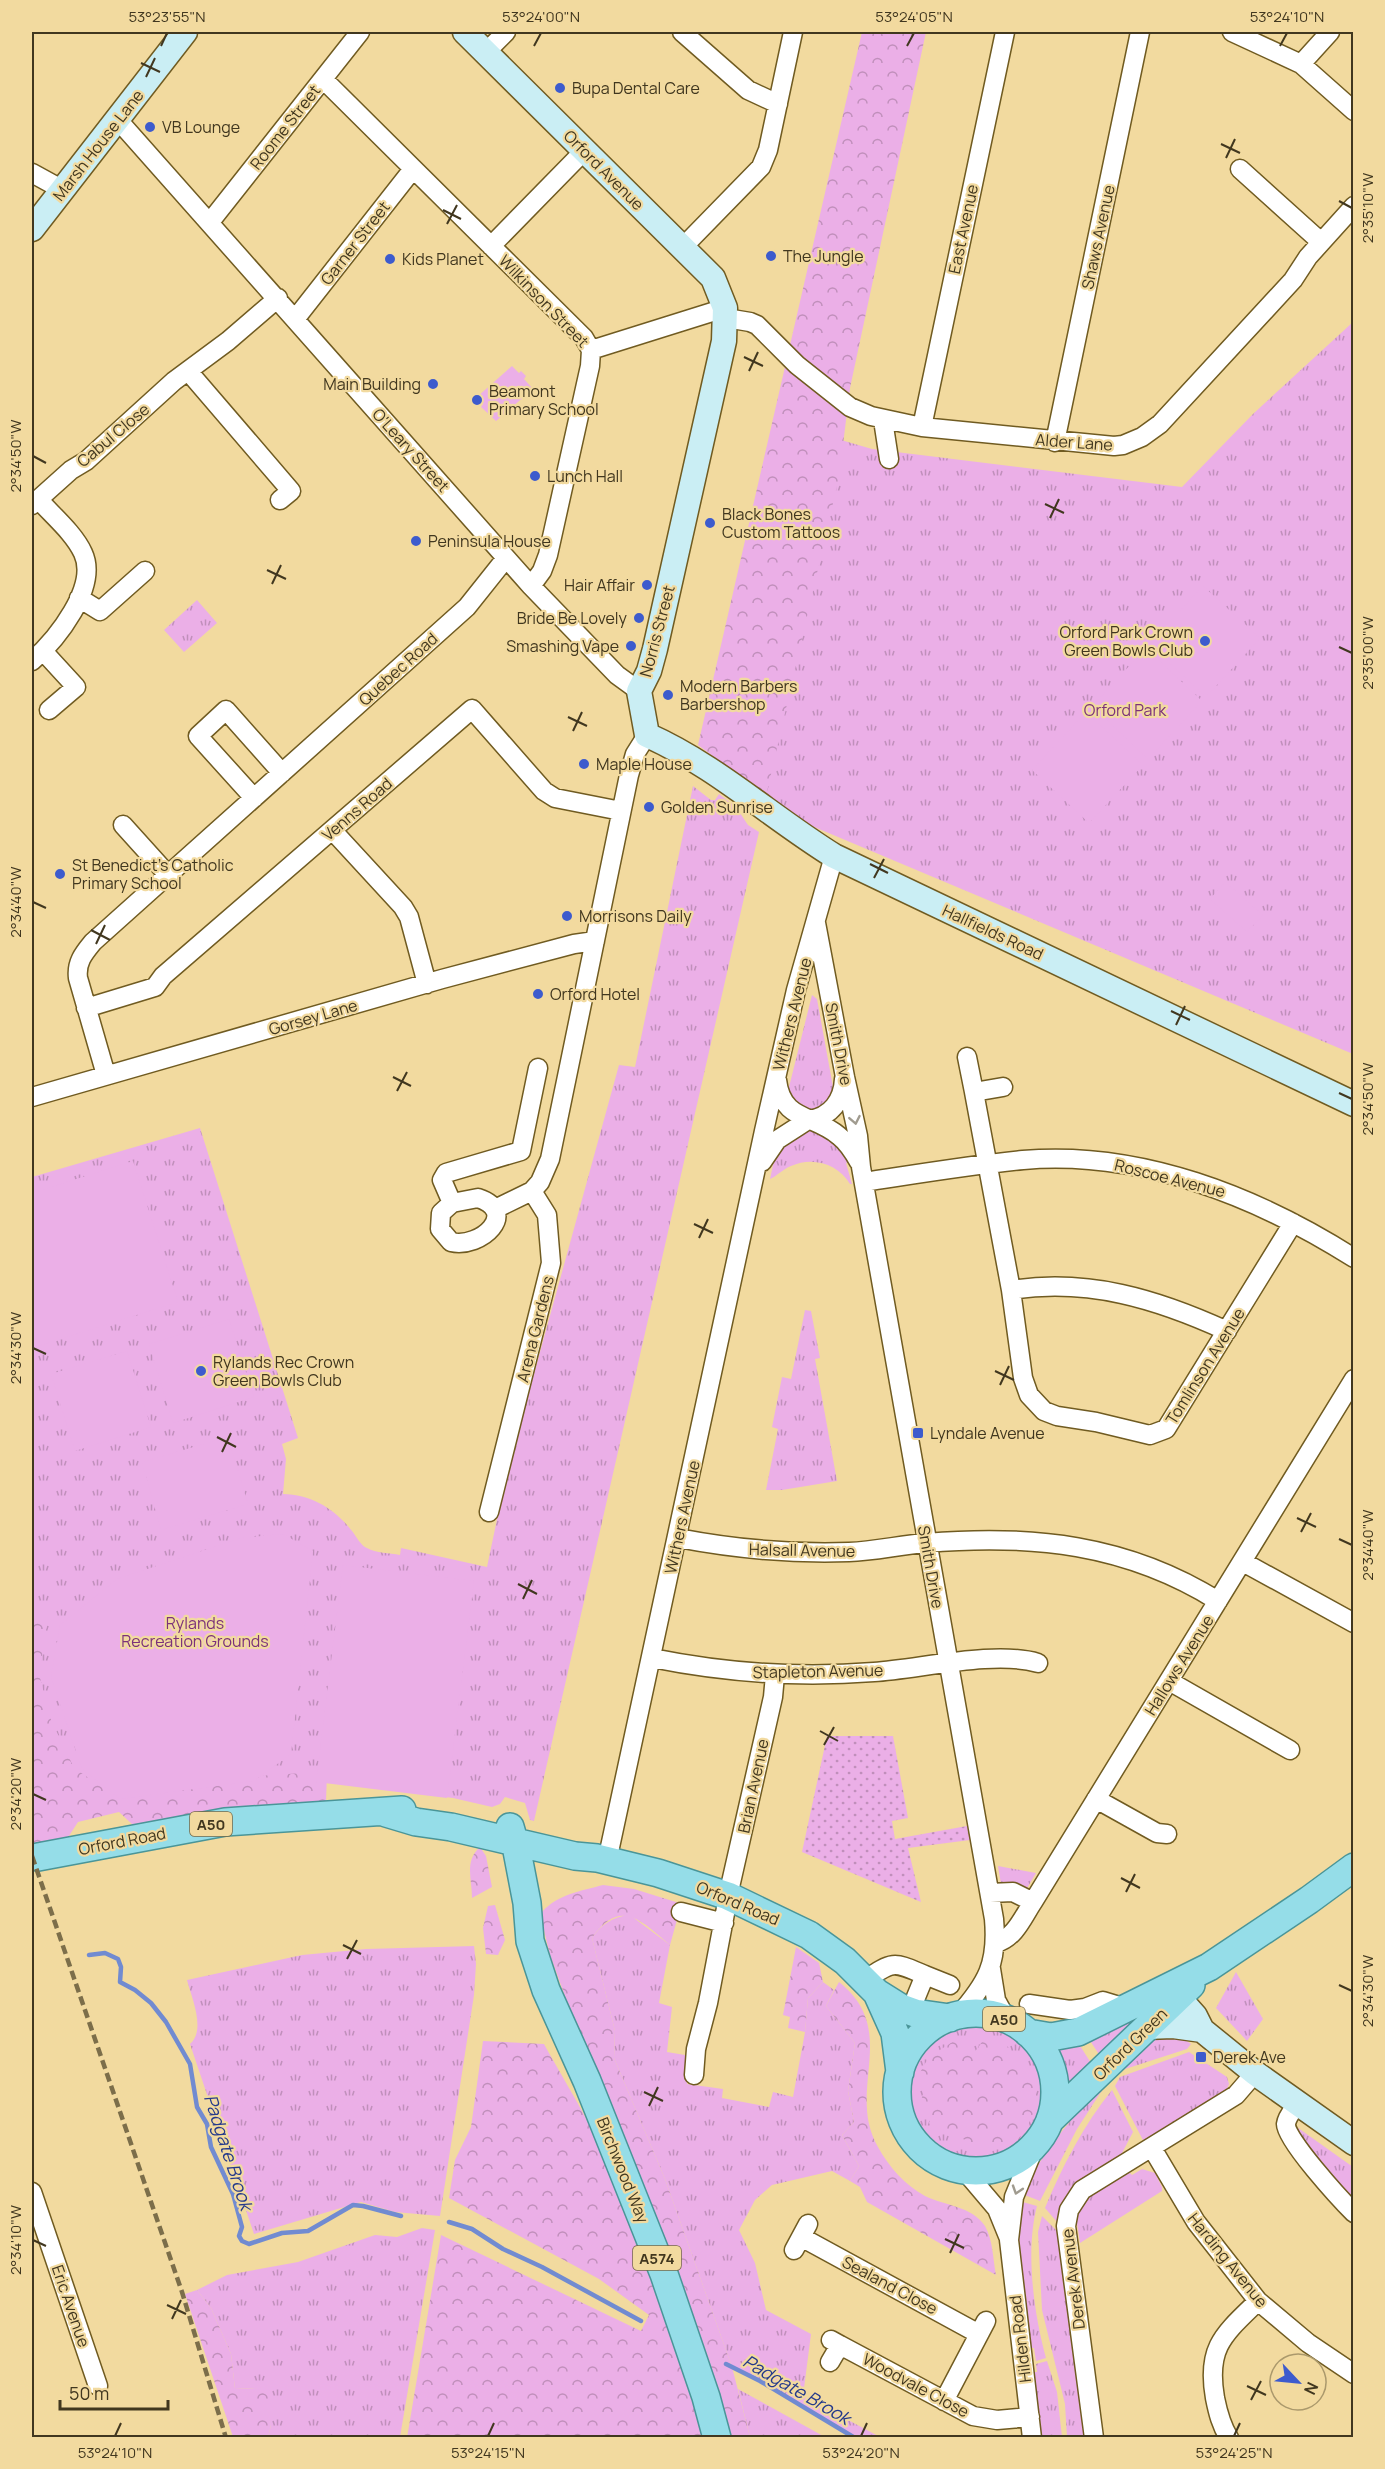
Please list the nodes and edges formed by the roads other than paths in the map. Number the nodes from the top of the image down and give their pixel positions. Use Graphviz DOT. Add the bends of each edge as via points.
graph roads {
  1 [pos="185,32"];
  2 [pos="360,32"];
  3 [pos="465,32"];
  4 [pos="506,32"];
  5 [pos="682,32"];
  6 [pos="793,32"];
  7 [pos="1005,32"];
  8 [pos="1140,32"];
  9 [pos="1232,32"];
  10 [pos="1330,32"];
  11 [pos="486,52"];
  12 [pos="1301,64"];
  13 [pos="323,79"];
  14 [pos="778,104"];
  15 [pos="1353,111"];
  16 [pos="118,120"];
  17 [pos="584,151"];
  18 [pos="413,169"];
  19 [pos="1240,169"];
  20 [pos="32,173"];
  21 [pos="63,190"];
  22 [pos="1353,206"];
  23 [pos="210,222"];
  24 [pos="32,229"];
  25 [pos="1321,242"];
  26 [pos="491,246"];
  27 [pos="682,248"];
  28 [pos="278,298"];
  29 [pos="725,313"];
  30 [pos="296,318"];
  31 [pos="591,350"];
  32 [pos="188,370"];
  33 [pos="884,420"];
  34 [pos="922,427"];
  35 [pos="1055,442"];
  36 [pos="890,459"];
  37 [pos="280,500"];
  38 [pos="35,502"];
  39 [pos="506,558"];
  40 [pos="145,570"];
  41 [pos="531,586"];
  42 [pos="79,598"];
  43 [pos="37,656"];
  44 [pos="639,692"];
  45 [pos="49,710"];
  46 [pos="647,735"];
  47 [pos="282,773"];
  48 [pos="254,798"];
  49 [pos="621,811"];
  50 [pos="123,825"];
  51 [pos="333,831"];
  52 [pos="834,856"];
  53 [pos="169,876"];
  54 [pos="816,923"];
  55 [pos="595,941"];
  56 [pos="427,984"];
  57 [pos="796,990"];
  58 [pos="830,996"];
  59 [pos="86,1008"];
  60 [pos="968,1057"];
  61 [pos="538,1068"];
  62 [pos="106,1076"];
  63 [pos="844,1077"];
  64 [pos="777,1079"];
  65 [pos="1003,1087"];
  66 [pos="974,1092"];
  67 [pos="32,1097"];
  68 [pos="1353,1104"];
  69 [pos="809,1120"];
  70 [pos="987,1165"];
  71 [pos="862,1173"];
  72 [pos="756,1174"];
  73 [pos="532,1191"];
  74 [pos="452,1203"];
  75 [pos="495,1209"];
  76 [pos="1293,1223"];
  77 [pos="1353,1258"];
  78 [pos="1011,1290"];
  79 [pos="1227,1331"];
  80 [pos="1353,1379"];
  81 [pos="489,1512"];
  82 [pos="678,1538"];
  83 [pos="927,1543"];
  84 [pos="1243,1562"];
  85 [pos="1218,1601"];
  86 [pos="1353,1623"];
  87 [pos="652,1658"];
  88 [pos="949,1663"];
  89 [pos="1038,1663"];
  90 [pos="775,1675"];
  91 [pos="1169,1681"];
  92 [pos="1290,1750"];
  93 [pos="1096,1799"];
  94 [pos="1167,1834"];
  95 [pos="509,1836"];
  96 [pos="38,1857"];
  97 [pos="593,1858"];
  98 [pos="1353,1867"];
  99 [pos="990,1893"];
  100 [pos="728,1896"];
  101 [pos="1033,1902"];
  102 [pos="527,1903"];
  103 [pos="681,1912"];
  104 [pos="724,1923"];
  105 [pos="530,1941"];
  106 [pos="996,1944"];
  107 [pos="1209,1967"];
  108 [pos="991,1969"];
  109 [pos="925,1975"];
  110 [pos="950,1985"];
  111 [pos="871,1986"];
  112 [pos="1167,1995"];
  113 [pos="916,1997"];
  114 [pos="1029,2004"];
  115 [pos="1126,2008"];
  116 [pos="954,2017"];
  117 [pos="1017,2026"];
  118 [pos="1146,2027"];
  119 [pos="1201,2027"];
  120 [pos="900,2072"];
  121 [pos="1255,2073"];
  122 [pos="694,2075"];
  123 [pos="1298,2103"];
  124 [pos="1050,2120"];
  125 [pos="1036,2143"];
  126 [pos="1353,2143"];
  127 [pos="1152,2148"];
  128 [pos="964,2170"];
  129 [pos="32,2192"];
  130 [pos="1353,2213"];
  131 [pos="801,2237"];
  132 [pos="1009,2240"];
  133 [pos="1258,2301"];
  134 [pos="830,2362"];
  135 [pos="1353,2374"];
  136 [pos="99,2386"];
  137 [pos="944,2401"];
  138 [pos="1030,2417"];
  139 [pos="717,2438"];
  140 [pos="1032,2438"];
  141 [pos="1094,2438"];
  142 [pos="1229,2438"];
  1 -- 16 [label="street, Marsh House Lane"];
  2 -- 13 [label="street, Roome Street"];
  3 -- 11 [label="street, Orford Avenue"];
  4 -- 11 [label="street"];
  5 -- 14 [label="street" via="748,90"];
  6 -- 14 [label="street"];
  7 -- 34 [label="street, East Avenue"];
  8 -- 35 [label="street, Shaws Avenue"];
  9 -- 12 [label="street"];
  10 -- 12 [label="street"];
  11 -- 17 [label="street, Orford Avenue"];
  12 -- 15 [label="street"];
  13 -- 18 [label="street, Wilkinson Street"];
  13 -- 23 [label="street, Roome Street"];
  14 -- 27 [label="street" via="761,167"];
  16 -- 21 [label="street, Marsh House Lane"];
  16 -- 23 [label="street, O'Leary Street"];
  17 -- 26 [label="street"];
  17 -- 27 [label="street, Orford Avenue"];
  18 -- 26 [label="street, Wilkinson Street"];
  18 -- 30 [label="street, Garner Street"];
  19 -- 25 [label="street"];
  20 -- 21 [label="street"];
  21 -- 24 [label="street, Marsh House Lane"];
  22 -- 25 [label="street, Alder Lane"];
  23 -- 28 [label="street, O'Leary Street"];
  25 -- 35 [label="street, Alder Lane" via="1293,280 1170,416 1151,431 1132,442 1113,446"];
  26 -- 31 [label="street, Wilkinson Street" via="584,338"];
  27 -- 29 [label="street, Orford Avenue" via="713,278"];
  28 -- 30 [label="street, O'Leary Street"];
  28 -- 32 [label="street, Cabul Close"];
  29 -- 31 [label="street"];
  29 -- 33 [label="street, Alder Lane" via="757,326 797,365 850,406"];
  29 -- 44 [label="street, Norris Street" via="724,341 656,649"];
  30 -- 39 [label="street, O'Leary Street"];
  31 -- 41 [label="street, Wilkinson Street" via="548,555"];
  32 -- 37 [label="street" via="291,491"];
  32 -- 38 [label="street, Cabul Close"];
  33 -- 34 [label="street, Alder Lane"];
  33 -- 36 [label="street"];
  34 -- 35 [label="street, Alder Lane"];
  38 -- 42 [label="street, Cabul Close" via="84,554 86,575"];
  39 -- 41 [label="street, O'Leary Street"];
  39 -- 47 [label="street, Quebec Road" via="467,607"];
  40 -- 42 [label="street" via="100,611"];
  41 -- 44 [label="street, O'Leary Street" via="617,675"];
  42 -- 43 [label="street, Cabul Close"];
  43 -- 45 [label="street, Cabul Close" via="76,687"];
  44 -- 46 [label="street, Norris Street"];
  46 -- 49 [label="street" via="635,754"];
  46 -- 52 [label="street, Hallfields Road" via="703,764"];
  47 -- 48 [label="street, Quebec Road"];
  47 -- 48 [label="street" via="226,710 198,736"];
  48 -- 53 [label="street, Quebec Road"];
  49 -- 51 [label="street, Venns Road" via="555,798 472,709"];
  49 -- 55 [label="street"];
  50 -- 53 [label="street"];
  51 -- 56 [label="street" via="403,907"];
  51 -- 59 [label="street, Venns Road" via="154,987"];
  52 -- 54 [label="street, Withers Avenue"];
  52 -- 68 [label="street, Hallfields Road"];
  53 -- 59 [label="street, Quebec Road" via="83,954 77,971"];
  54 -- 57 [label="street, Withers Avenue"];
  54 -- 58 [label="street, Smith Drive"];
  55 -- 56 [label="street, Gorsey Lane"];
  55 -- 73 [label="street" via="550,1159"];
  56 -- 62 [label="street, Gorsey Lane"];
  57 -- 58 [label="street" via="803,983 814,981"];
  57 -- 64 [label="street, Withers Avenue"];
  58 -- 63 [label="street, Smith Drive"];
  59 -- 62 [label="street, Quebec Road"];
  60 -- 66 [label="street, Tomlinson Avenue"];
  61 -- 74 [label="street" via="521,1150 446,1173 442,1180"];
  62 -- 67 [label="street, Gorsey Lane"];
  63 -- 69 [label="street, Withers Avenue" via="834,1107"];
  63 -- 71 [label="street, Smith Drive, one-way"];
  64 -- 69 [label="street, Smith Drive" via="784,1103"];
  64 -- 72 [label="street, Withers Avenue"];
  65 -- 66 [label="street"];
  66 -- 70 [label="street, Tomlinson Avenue"];
  69 -- 71 [label="street, Smith Drive" via="839,1136 852,1150"];
  69 -- 72 [label="street, Withers Avenue" via="777,1140"];
  70 -- 71 [label="street, Roscoe Avenue"];
  70 -- 76 [label="street, Roscoe Avenue" via="1067,1160 1147,1170 1235,1195"];
  70 -- 78 [label="street, Tomlinson Avenue"];
  71 -- 83 [label="street, Smith Drive"];
  72 -- 82 [label="street, Withers Avenue"];
  73 -- 75 [label="street"];
  73 -- 81 [label="street, Arena Gardens" via="547,1215 551,1263"];
  74 -- 75 [label="street" via="478,1198"];
  74 -- 75 [label="street" via="441,1213 439,1221 444,1236 458,1243 490,1231"];
  76 -- 77 [label="street, Roscoe Avenue"];
  76 -- 79 [label="street, Tomlinson Avenue"];
  78 -- 79 [label="street" via="1041,1285 1094,1288 1146,1301"];
  78 -- 79 [label="street, Tomlinson Avenue" via="1023,1378 1038,1406 1057,1416 1143,1434 1166,1429"];
  80 -- 84 [label="street, Hallows Avenue"];
  82 -- 83 [label="street, Halsall Avenue" via="784,1552 851,1552"];
  82 -- 87 [label="street, Withers Avenue"];
  83 -- 85 [label="street" via="988,1539 1078,1546 1163,1572"];
  83 -- 88 [label="street, Smith Drive"];
  84 -- 85 [label="street, Hallows Avenue"];
  84 -- 86 [label="street"];
  85 -- 91 [label="street, Hallows Avenue"];
  87 -- 90 [label="street, Stapleton Avenue"];
  87 -- 97 [label="street, Withers Avenue"];
  88 -- 89 [label="street, Stapleton Avenue" via="1010,1658"];
  88 -- 90 [label="street, Stapleton Avenue" via="874,1672"];
  88 -- 99 [label="street, Smith Drive"];
  90 -- 100 [label="street, Brian Avenue"];
  91 -- 92 [label="street"];
  91 -- 93 [label="street, Hallows Avenue"];
  93 -- 94 [label="street" via="1157,1833"];
  93 -- 101 [label="street, Hallows Avenue"];
  95 -- 96 [label="main road, Orford Road / A50" via="416,1822 386,1813 225,1822"];
  95 -- 97 [label="main road, Orford Road / A50" via="573,1844"];
  95 -- 102 [label="main road, Birchwood Way / A574"];
  95 -- 105 [label="main road, Birchwood Way / A574" via="502,1865 515,1919"];
  97 -- 100 [label="main road, Orford Road / A50"];
  97 -- 102 [label="main road, Birchwood Way / A574" via="562,1859 539,1873 531,1884"];
  98 -- 107 [label="main road, Orford Green / A50"];
  99 -- 101 [label="street" via="1013,1892"];
  99 -- 106 [label="street, Smith Drive"];
  100 -- 104 [label="street, Brian Avenue"];
  100 -- 111 [label="main road, Orford Road / A50" via="808,1935"];
  101 -- 106 [label="street, Hallows Avenue" via="1010,1936"];
  102 -- 105 [label="main road, Birchwood Way / A574"];
  103 -- 104 [label="street, Orford Road"];
  104 -- 122 [label="street, Brian Avenue" via="696,2049"];
  105 -- 139 [label="main road, Birchwood Way / A574" via="546,1990 664,2274"];
  106 -- 108 [label="street, Smith Drive"];
  107 -- 112 [label="main road, Orford Green / A50"];
  107 -- 119 [label="street" via="1201,1991"];
  108 -- 116 [label="street, Smith Drive" via="974,1996"];
  108 -- 117 [label="street, Smith Drive" via="993,1992"];
  109 -- 110 [label="street"];
  109 -- 111 [label="street" via="897,1964 884,1967"];
  109 -- 113 [label="street"];
  111 -- 116 [label="main road, Orford Road / A50" via="901,2008"];
  111 -- 120 [label="main road, Orford Road / A50" via="884,2003"];
  112 -- 115 [label="main road, Orford Green / A50"];
  112 -- 118 [label="main road, Orford Green / A50"];
  112 -- 119 [label="street" via="1196,2016"];
  114 -- 115 [label="street, Orford Green" via="1070,2010 1103,2001"];
  115 -- 117 [label="main road, Orford Green / A50" via="1063,2037 1040,2036"];
  116 -- 117 [label="main road, A50" via="974,2013"];
  116 -- 120 [label="main road, A50" via="918,2038"];
  117 -- 124 [label="main road, A50" via="1040,2047 1049,2064 1054,2082"];
  118 -- 119 [label="street"];
  118 -- 124 [label="main road, Orford Green / A50"];
  119 -- 121 [label="street"];
  120 -- 128 [label="main road, A50" via="898,2105 910,2135 933,2159"];
  121 -- 123 [label="street"];
  121 -- 127 [label="street, Derek Avenue" via="1236,2095"];
  123 -- 126 [label="street"];
  123 -- 130 [label="street" via="1288,2117 1287,2130"];
  124 -- 125 [label="main road, A50"];
  125 -- 128 [label="main road, A50" via="1011,2163 988,2170"];
  125 -- 132 [label="street, Hilden Road, one-way" via="1014,2197"];
  127 -- 133 [label="street, Harding Avenue" via="1196,2222"];
  127 -- 141 [label="street, Derek Avenue" via="1082,2190 1066,2219"];
  128 -- 132 [label="street, Hilden Road" via="997,2209"];
  129 -- 136 [label="street, Eric Avenue"];
  131 -- 137 [label="street, Sealand Close" via="982,2327"];
  132 -- 138 [label="street, Hilden Road"];
  133 -- 135 [label="street, Harding Avenue"];
  133 -- 142 [label="street" via="1223,2337 1213,2361 1216,2407"];
  134 -- 137 [label="street, Woodvale Close" via="834,2342"];
  137 -- 138 [label="street, Woodvale Close" via="985,2419"];
  138 -- 140 [label="street, Hilden Road"];
}
